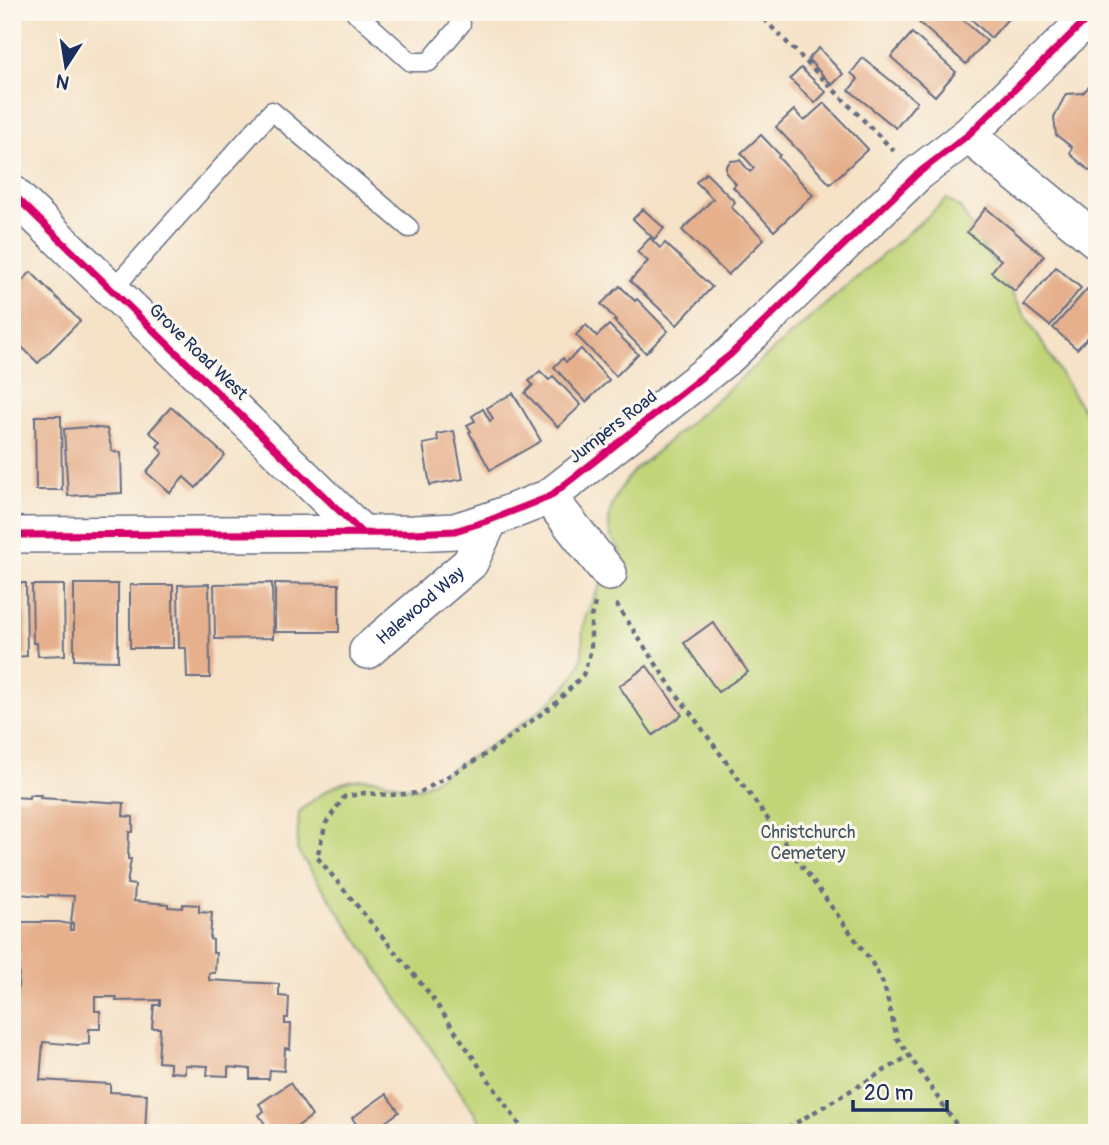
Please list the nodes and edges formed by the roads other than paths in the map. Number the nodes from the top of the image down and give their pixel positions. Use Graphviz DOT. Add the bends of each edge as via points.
graph roads {
  1 [pos="355,12"];
  2 [pos="1094,12"];
  3 [pos="461,24"];
  4 [pos="968,135"];
  5 [pos="13,194"];
  6 [pos="410,228"];
  7 [pos="1097,241"];
  8 [pos="112,290"];
  9 [pos="549,497"];
  10 [pos="490,520"];
  11 [pos="362,533"];
  12 [pos="12,535"];
  13 [pos="608,582"];
  14 [pos="367,651"];
  1 -- 3 [label="lane" via="411,62 429,62"];
  2 -- 4 [label="street, Jumpers Road"];
  4 -- 7 [label="street"];
  4 -- 9 [label="street, Jumpers Road" via="917,174 730,355"];
  5 -- 8 [label="street, Grove Road West"];
  6 -- 8 [label="lane" via="272,111"];
  8 -- 11 [label="street, Grove Road West"];
  9 -- 10 [label="street, Jumpers Road"];
  9 -- 13 [label="street"];
  10 -- 11 [label="street, Jumpers Road" via="455,531"];
  10 -- 14 [label="street, Halewood Way" via="470,563"];
  11 -- 12 [label="street, Jumpers Road"];
}
